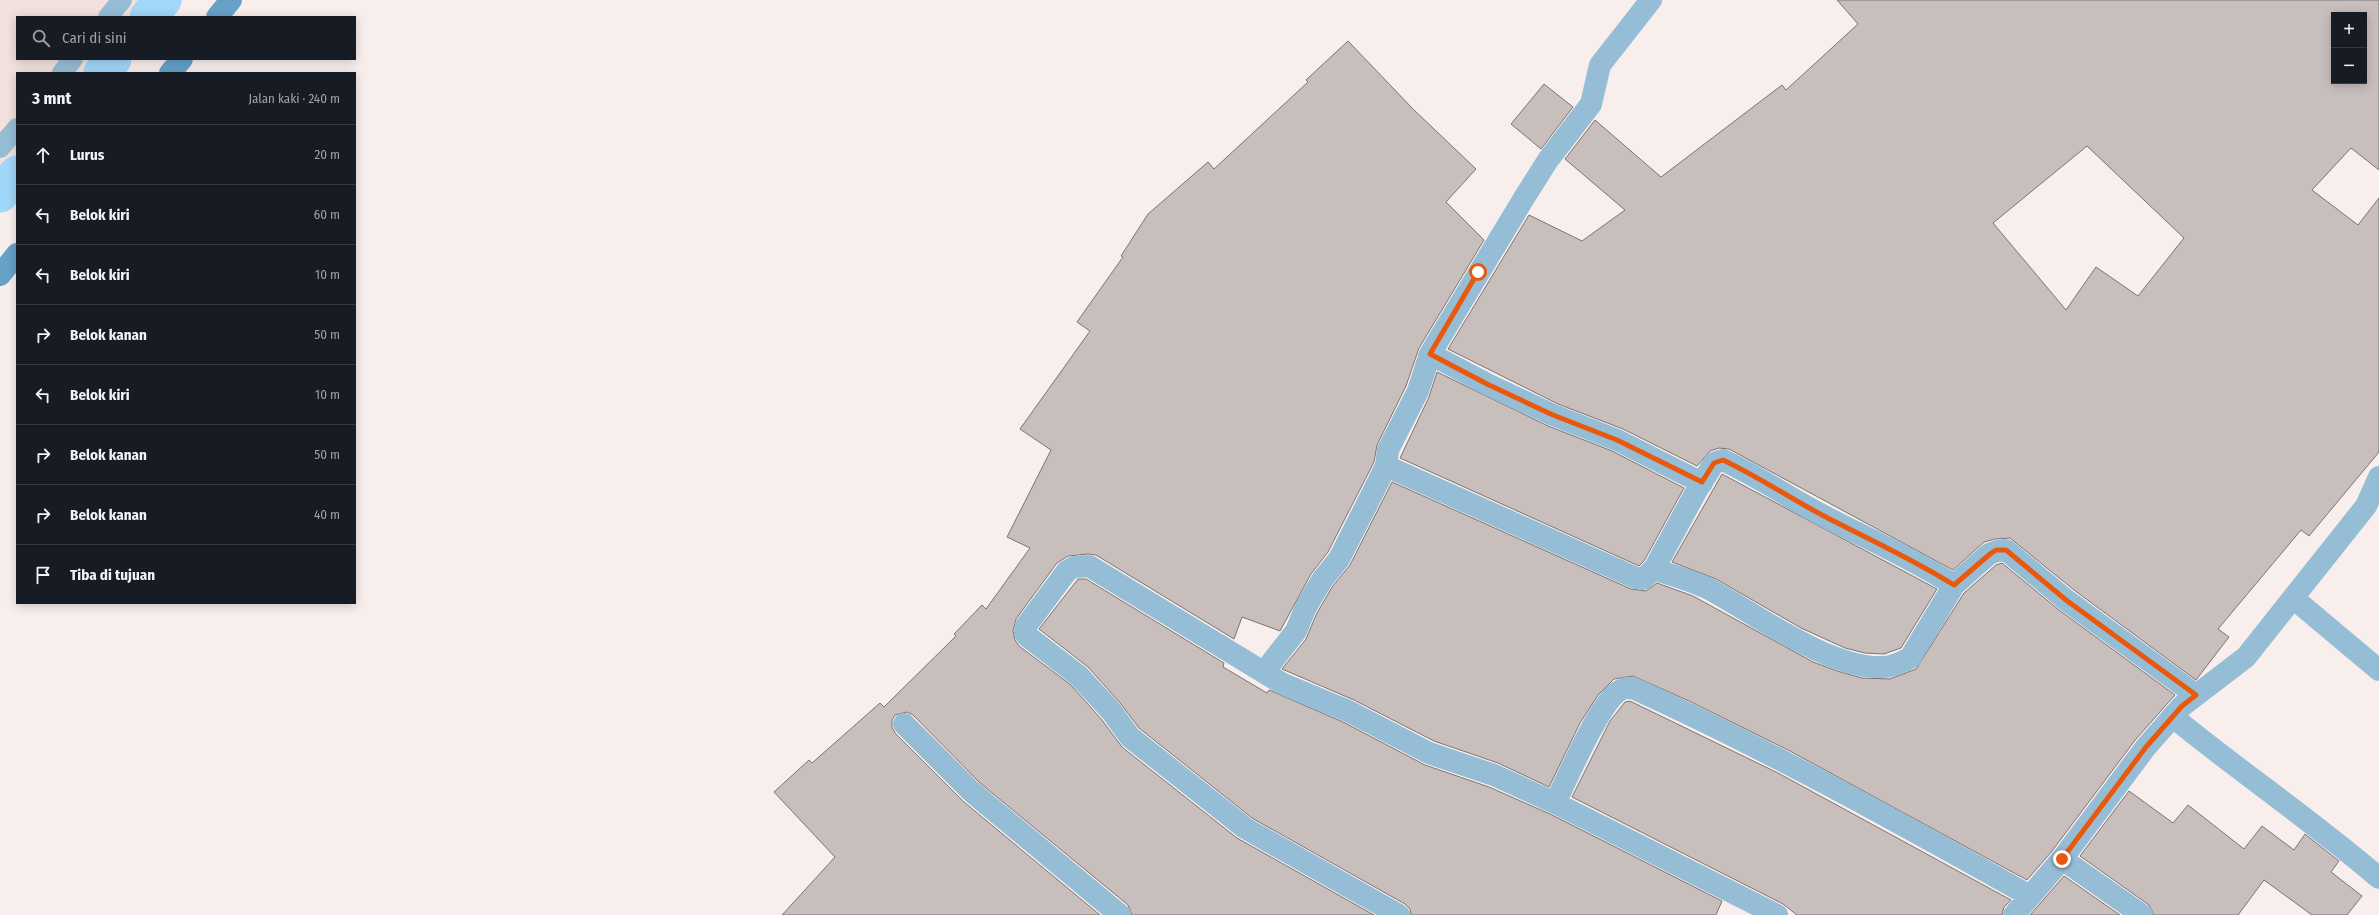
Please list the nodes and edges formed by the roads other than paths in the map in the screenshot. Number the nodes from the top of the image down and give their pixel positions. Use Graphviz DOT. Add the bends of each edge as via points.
graph roads {
  1 [pos="122,0"];
  2 [pos="231,0"];
  3 [pos="1651,0"];
  4 [pos="109,16"];
  5 [pos="218,16"];
  6 [pos="72,60"];
  7 [pos="181,60"];
  8 [pos="63,72"];
  9 [pos="171,72"];
  10 [pos="16,129"];
  11 [pos="0,148"];
  12 [pos="16,255"];
  13 [pos="0,275"];
  14 [pos="1430,354"];
  15 [pos="1386,466"];
  16 [pos="2379,477"];
  17 [pos="1702,482"];
  18 [pos="2373,512"];
  19 [pos="1654,569"];
  20 [pos="1954,585"];
  21 [pos="2293,598"];
  22 [pos="2379,670"];
  23 [pos="1264,672"];
  24 [pos="2196,695"];
  25 [pos="2173,716"];
  26 [pos="904,724"];
  27 [pos="1555,803"];
  28 [pos="2062,859"];
  29 [pos="2379,878"];
  30 [pos="2030,896"];
  31 [pos="1120,915"];
  32 [pos="1399,915"];
  33 [pos="1777,915"];
  34 [pos="2014,915"];
  35 [pos="2142,915"];
  1 -- 4 [label="lane"];
  2 -- 5 [label="main road"];
  3 -- 14 [label="street" via="1600,65 1591,104 1548,160"];
  6 -- 8 [label="lane"];
  7 -- 9 [label="main road"];
  10 -- 11 [label="lane"];
  12 -- 13 [label="main road"];
  14 -- 15 [label="street" via="1418,391 1388,450"];
  14 -- 17 [label="street" via="1489,385 1553,415 1617,440"];
  15 -- 19 [label="street" via="1636,578 1646,578"];
  15 -- 23 [label="street" via="1338,559 1306,607 1296,631"];
  16 -- 18 [label="street"];
  17 -- 19 [label="street"];
  17 -- 20 [label="street" via="1714,463 1723,460 1750,472 1821,514 1880,542"];
  18 -- 21 [label="street"];
  19 -- 20 [label="street" via="1710,590 1822,652 1850,662 1884,667 1910,658"];
  20 -- 24 [label="street" via="1990,554 1996,550 2006,550 2066,600"];
  21 -- 22 [label="street"];
  21 -- 24 [label="street" via="2246,657"];
  23 -- 27 [label="street" via="1283,684 1348,711 1429,754 1494,775"];
  23 -- 32 [label="street" via="1089,566 1074,567 1067,571 1025,630 1027,636 1078,676 1112,712 1130,737 1245,828"];
  24 -- 25 [label="street"];
  25 -- 28 [label="street" via="2146,747"];
  25 -- 29 [label="street" via="2232,765 2329,834"];
  26 -- 31 [label="street" via="972,792"];
  27 -- 30 [label="street" via="1599,717 1615,694 1623,688 1633,688 1696,717 1876,811"];
  27 -- 33 [label="street"];
  28 -- 30 [label="street"];
  28 -- 35 [label="street"];
  30 -- 34 [label="street"];
}
